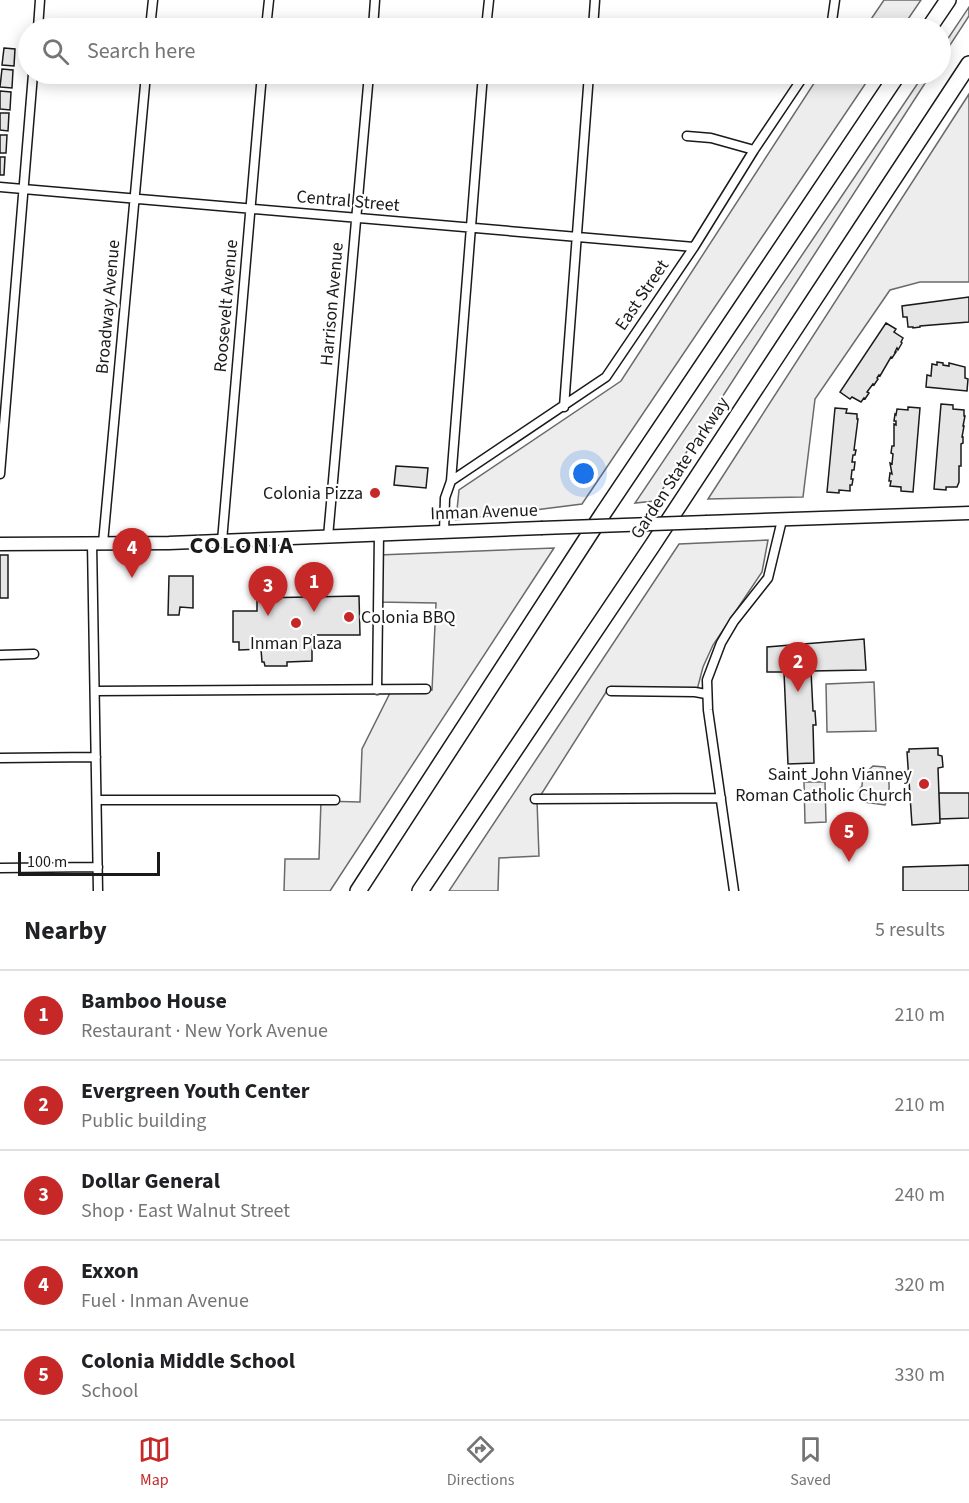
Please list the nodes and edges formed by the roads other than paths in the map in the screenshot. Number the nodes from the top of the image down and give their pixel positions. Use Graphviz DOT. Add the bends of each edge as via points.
graph roads {
  1 [pos="40,0"];
  2 [pos="153,0"];
  3 [pos="269,0"];
  4 [pos="375,0"];
  5 [pos="489,0"];
  6 [pos="595,0"];
  7 [pos="835,0"];
  8 [pos="948,0"];
  9 [pos="39,18"];
  10 [pos="151,18"];
  11 [pos="267,18"];
  12 [pos="374,18"];
  13 [pos="487,18"];
  14 [pos="594,18"];
  15 [pos="832,18"];
  16 [pos="936,18"];
  17 [pos="969,64"];
  18 [pos="32,84"];
  19 [pos="145,84"];
  20 [pos="261,84"];
  21 [pos="368,84"];
  22 [pos="482,84"];
  23 [pos="588,84"];
  24 [pos="798,84"];
  25 [pos="891,84"];
  26 [pos="687,136"];
  27 [pos="754,150"];
  28 [pos="0,187"];
  29 [pos="22,189"];
  30 [pos="135,199"];
  31 [pos="251,209"];
  32 [pos="356,219"];
  33 [pos="470,228"];
  34 [pos="576,237"];
  35 [pos="694,248"];
  36 [pos="564,407"];
  37 [pos="0,474"];
  38 [pos="451,481"];
  39 [pos="969,513"];
  40 [pos="782,519"];
  41 [pos="444,532"];
  42 [pos="379,534"];
  43 [pos="328,537"];
  44 [pos="222,541"];
  45 [pos="97,543"];
  46 [pos="0,544"];
  47 [pos="34,654"];
  48 [pos="0,655"];
  49 [pos="426,689"];
  50 [pos="377,690"];
  51 [pos="611,691"];
  52 [pos="94,692"];
  53 [pos="706,694"];
  54 [pos="96,757"];
  55 [pos="0,758"];
  56 [pos="721,798"];
  57 [pos="535,799"];
  58 [pos="97,800"];
  59 [pos="335,800"];
  60 [pos="98,867"];
  61 [pos="0,868"];
  62 [pos="98,891"];
  63 [pos="358,891"];
  64 [pos="420,891"];
  65 [pos="734,891"];
  1 -- 9 [label="street"];
  2 -- 10 [label="street"];
  3 -- 11 [label="street"];
  4 -- 12 [label="street"];
  5 -- 13 [label="street"];
  6 -- 14 [label="street"];
  7 -- 15 [label="street"];
  8 -- 16 [label="highway"];
  17 -- 64 [label="highway, Garden State Parkway"];
  18 -- 29 [label="street"];
  19 -- 30 [label="street, Broadway Avenue"];
  20 -- 31 [label="street, Roosevelt Avenue"];
  21 -- 32 [label="street, Harrison Avenue"];
  22 -- 33 [label="street"];
  23 -- 34 [label="street"];
  24 -- 27 [label="street, East Street"];
  25 -- 63 [label="highway, Garden State Parkway" via="566,570"];
  26 -- 27 [label="street"];
  27 -- 35 [label="street, East Street"];
  28 -- 29 [label="street, Central Street"];
  29 -- 30 [label="street, Central Street"];
  29 -- 37 [label="street"];
  30 -- 31 [label="street, Central Street"];
  30 -- 45 [label="street, Broadway Avenue"];
  31 -- 32 [label="street, Central Street"];
  31 -- 44 [label="street, Roosevelt Avenue"];
  32 -- 33 [label="street, Central Street"];
  32 -- 43 [label="street, Harrison Avenue"];
  33 -- 34 [label="street, Central Street"];
  33 -- 38 [label="street"];
  34 -- 35 [label="street, Central Street"];
  34 -- 36 [label="street"];
  35 -- 36 [label="street, East Street" via="606,377"];
  36 -- 38 [label="street, East Street"];
  38 -- 41 [label="street" via="445,498"];
  39 -- 40 [label="main road, Inman Avenue"];
  40 -- 41 [label="main road, Inman Avenue, bridge"];
  40 -- 53 [label="street" via="768,578 721,643"];
  41 -- 42 [label="main road, Inman Avenue"];
  42 -- 43 [label="main road, Inman Avenue"];
  42 -- 50 [label="street"];
  43 -- 44 [label="main road, Inman Avenue"];
  44 -- 45 [label="main road, Inman Avenue"];
  45 -- 46 [label="main road, Inman Avenue"];
  45 -- 52 [label="street, Broadway Avenue"];
  47 -- 48 [label="street"];
  49 -- 50 [label="street"];
  50 -- 52 [label="street"];
  51 -- 53 [label="street"];
  52 -- 54 [label="street, Broadway Avenue"];
  53 -- 56 [label="street"];
  54 -- 55 [label="street"];
  54 -- 58 [label="street, Broadway Avenue"];
  56 -- 57 [label="street"];
  56 -- 65 [label="street"];
  58 -- 59 [label="street"];
  58 -- 60 [label="street, Broadway Avenue"];
  60 -- 61 [label="street"];
  60 -- 62 [label="street, Broadway Avenue"];
}
